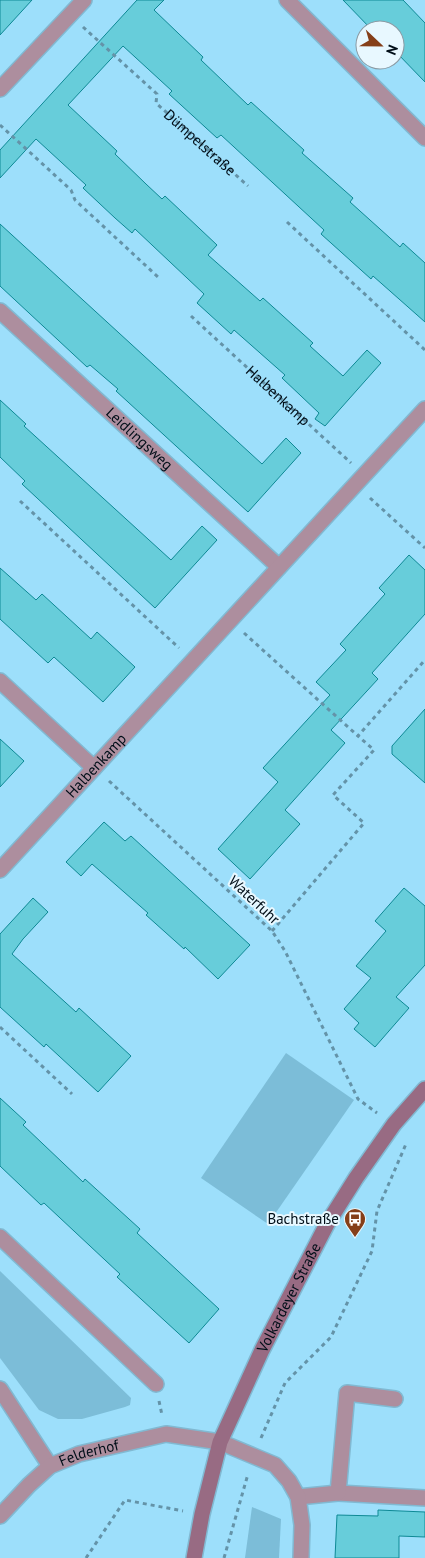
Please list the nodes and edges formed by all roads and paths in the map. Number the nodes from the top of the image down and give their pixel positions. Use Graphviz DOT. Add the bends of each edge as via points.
graph roads {
  1 [pos="84,0"];
  2 [pos="287,0"];
  3 [pos="70,15"];
  4 [pos="0,90"];
  5 [pos="0,125"];
  6 [pos="425,138"];
  7 [pos="248,186"];
  8 [pos="287,222"];
  9 [pos="158,277"];
  10 [pos="0,311"];
  11 [pos="191,316"];
  12 [pos="425,350"];
  13 [pos="425,409"];
  14 [pos="360,480"];
  15 [pos="20,501"];
  16 [pos="425,548"];
  17 [pos="279,567"];
  18 [pos="230,621"];
  19 [pos="192,660"];
  20 [pos="425,660"];
  21 [pos="0,681"];
  22 [pos="358,736"];
  23 [pos="94,768"];
  24 [pos="0,870"];
  25 [pos="272,931"];
  26 [pos="0,1027"];
  27 [pos="425,1089"];
  28 [pos="72,1094"];
  29 [pos="394,1124"];
  30 [pos="410,1136"];
  31 [pos="0,1237"];
  32 [pos="156,1384"];
  33 [pos="0,1389"];
  34 [pos="395,1399"];
  35 [pos="166,1434"];
  36 [pos="220,1442"];
  37 [pos="253,1456"];
  38 [pos="50,1466"];
  39 [pos="338,1493"];
  40 [pos="298,1498"];
  41 [pos="425,1498"];
  42 [pos="202,1514"];
  43 [pos="0,1516"];
  44 [pos="86,1558"];
  45 [pos="194,1558"];
  46 [pos="224,1558"];
  47 [pos="301,1558"];
  1 -- 3 [label="street"];
  2 -- 6 [label="street"];
  3 -- 4 [label="street"];
  3 -- 7 [label="path, Dümpelstraße" via="156,94 156,103"];
  5 -- 9 [label="path"];
  8 -- 12 [label="path"];
  10 -- 17 [label="street, Leidlingsweg"];
  11 -- 14 [label="path, Halbenkamp"];
  13 -- 14 [label="street, Halbenkamp"];
  14 -- 16 [label="path, Halbenkamp"];
  14 -- 17 [label="street, Halbenkamp"];
  15 -- 19 [label="path"];
  17 -- 18 [label="street, Halbenkamp"];
  18 -- 19 [label="street, Halbenkamp"];
  18 -- 22 [label="path"];
  19 -- 23 [label="street, Halbenkamp"];
  20 -- 22 [label="path"];
  21 -- 23 [label="street"];
  22 -- 25 [label="path" via="374,750 334,795 364,823"];
  23 -- 24 [label="street, Halbenkamp"];
  23 -- 25 [label="path, Waterfuhr"];
  25 -- 29 [label="path, Waterfuhr" via="358,1099"];
  26 -- 28 [label="path"];
  27 -- 29 [label="main road, Volkardeyer Straße"];
  29 -- 36 [label="main road, Volkardeyer Straße" via="327,1224 262,1350"];
  30 -- 37 [label="path" via="377,1211 372,1251 335,1328 285,1384"];
  31 -- 32 [label="street"];
  32 -- 35 [label="path"];
  33 -- 38 [label="street, Felderhof"];
  34 -- 39 [label="street" via="348,1393"];
  35 -- 36 [label="street, Felderhof"];
  35 -- 38 [label="street, Felderhof" via="79,1454"];
  36 -- 37 [label="street"];
  36 -- 42 [label="main road, Volkardeyer Straße"];
  37 -- 40 [label="street" via="275,1465"];
  37 -- 46 [label="path"];
  38 -- 43 [label="street"];
  39 -- 40 [label="street"];
  39 -- 41 [label="street"];
  40 -- 47 [label="street" via="302,1525"];
  42 -- 44 [label="path" via="125,1500"];
  42 -- 45 [label="main road, Volkardeyer Straße"];
}
